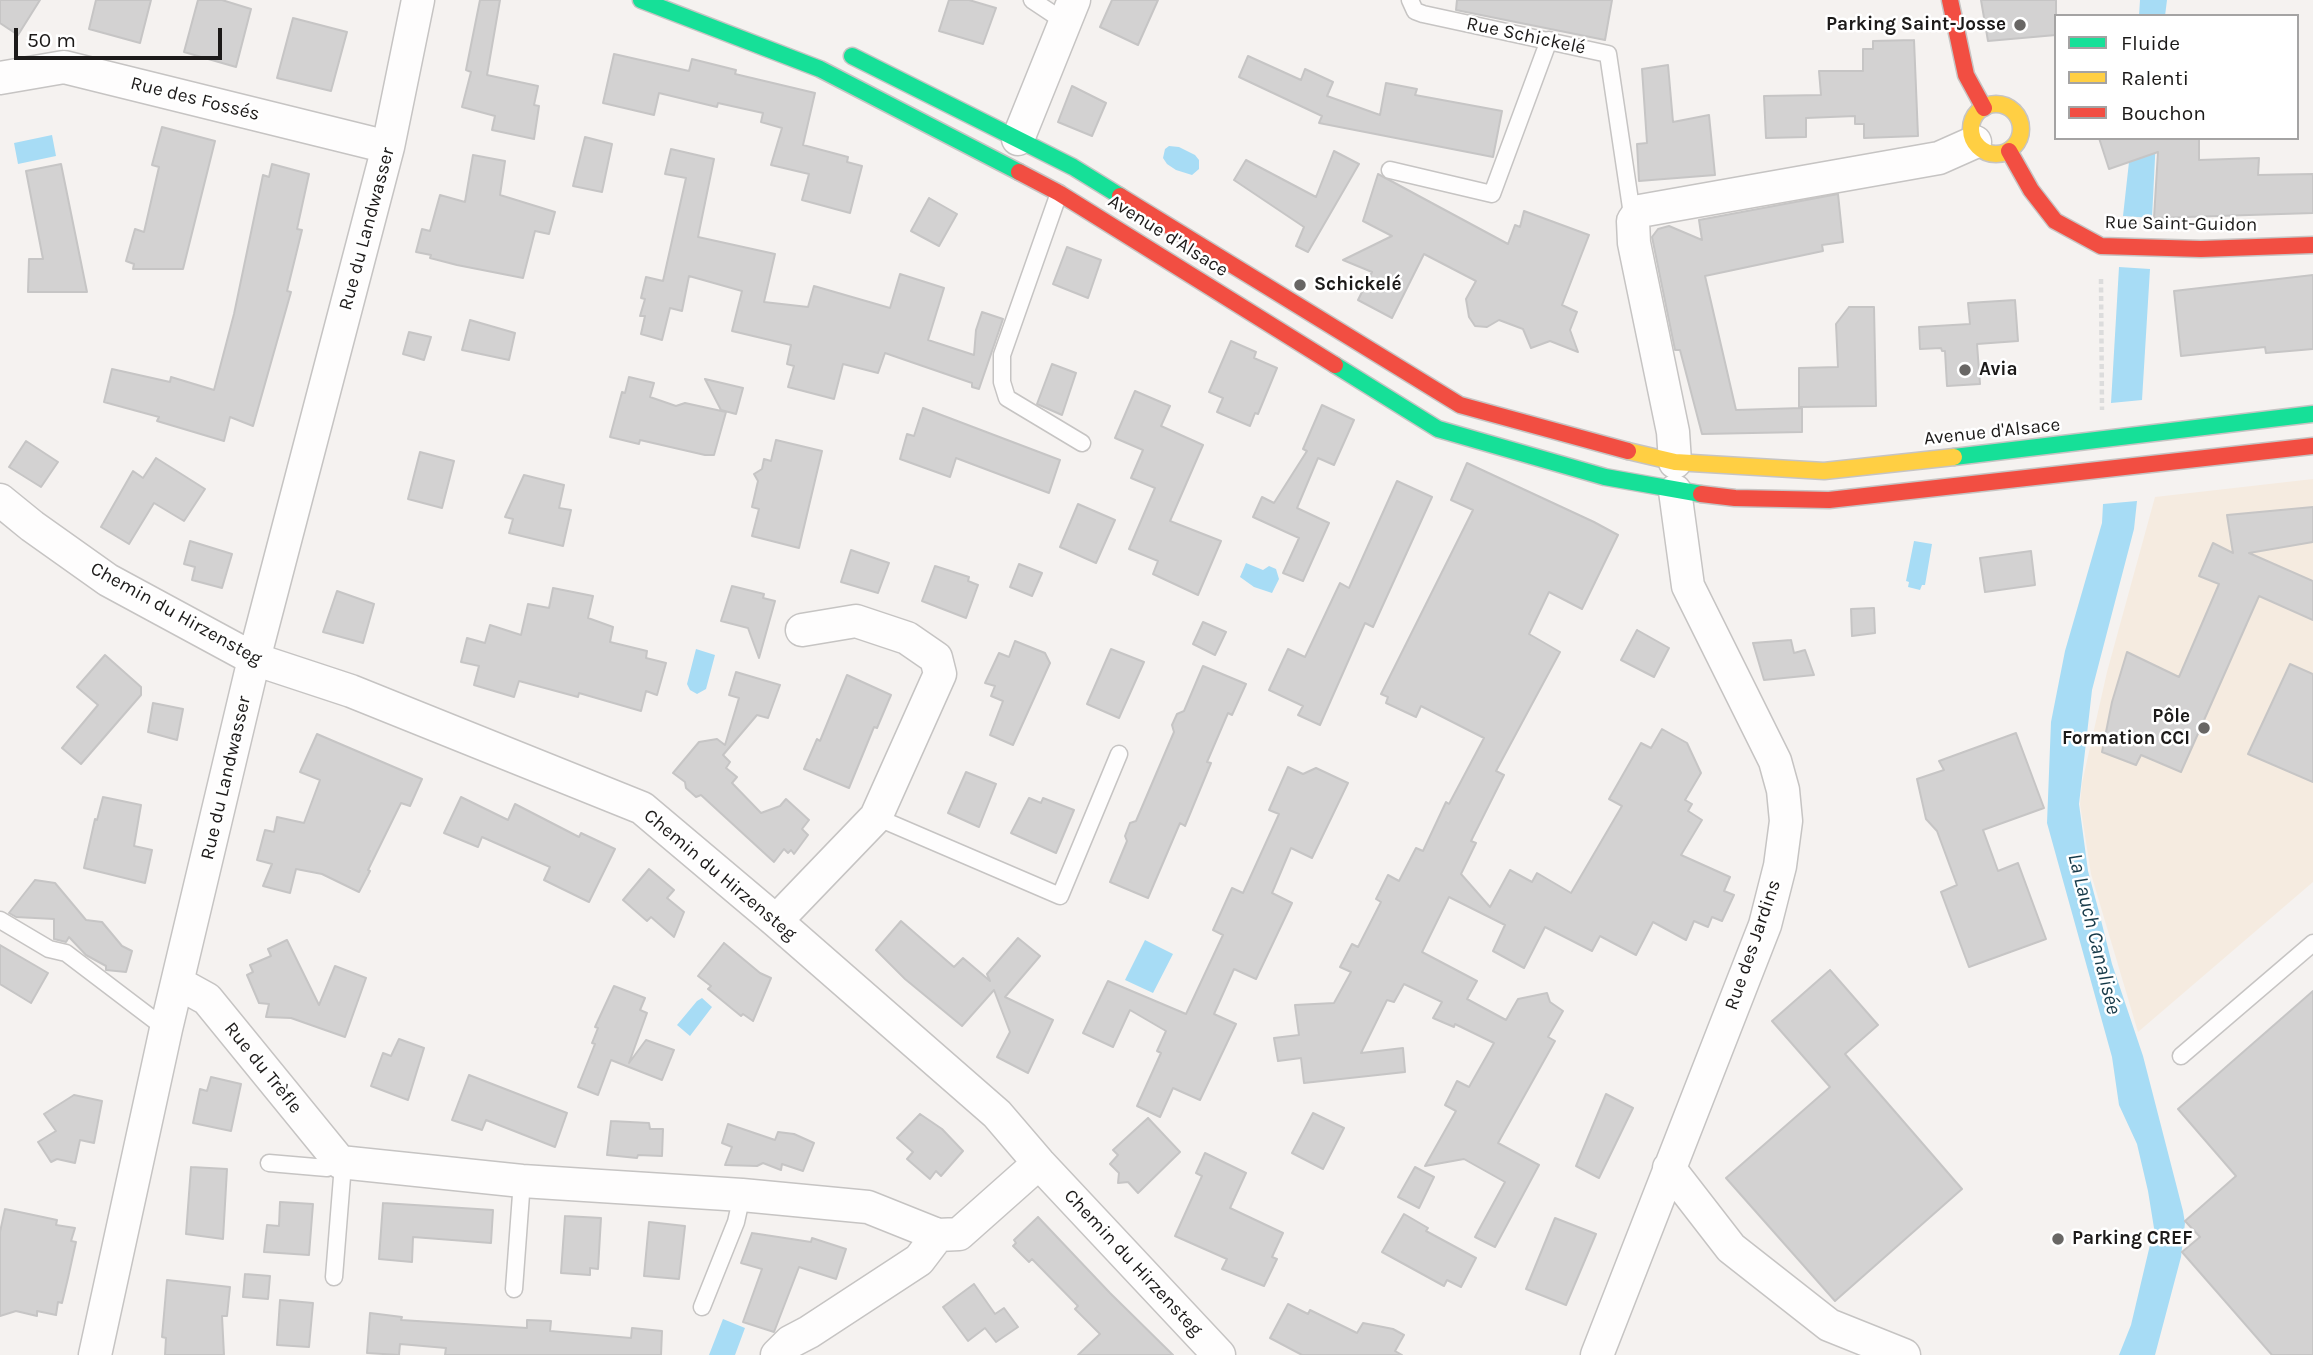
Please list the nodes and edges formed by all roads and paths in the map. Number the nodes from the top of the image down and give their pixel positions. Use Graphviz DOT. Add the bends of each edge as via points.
graph roads {
  1 [pos="418,0"];
  2 [pos="641,0"];
  3 [pos="1032,0"];
  4 [pos="1410,0"];
  5 [pos="1950,0"];
  6 [pos="1069,11"];
  7 [pos="1549,40"];
  8 [pos="843,51"];
  9 [pos="0,78"];
  10 [pos="1984,108"];
  11 [pos="1018,139"];
  12 [pos="1975,142"];
  13 [pos="388,147"];
  14 [pos="2009,150"];
  15 [pos="1390,170"];
  16 [pos="1059,193"];
  17 [pos="1633,221"];
  18 [pos="2313,245"];
  19 [pos="2101,246"];
  20 [pos="2313,414"];
  21 [pos="2102,441"];
  22 [pos="1082,443"];
  23 [pos="2313,446"];
  24 [pos="1675,476"];
  25 [pos="0,500"];
  26 [pos="802,630"];
  27 [pos="254,659"];
  28 [pos="1119,754"];
  29 [pos="876,817"];
  30 [pos="0,920"];
  31 [pos="776,921"];
  32 [pos="2313,943"];
  33 [pos="178,984"];
  34 [pos="166,1029"];
  35 [pos="2181,1056"];
  36 [pos="340,1162"];
  37 [pos="269,1163"];
  38 [pos="1039,1163"];
  39 [pos="1669,1168"];
  40 [pos="522,1181"];
  41 [pos="742,1195"];
  42 [pos="938,1235"];
  43 [pos="334,1277"];
  44 [pos="514,1289"];
  45 [pos="702,1307"];
  46 [pos="95,1355"];
  47 [pos="777,1355"];
  48 [pos="1219,1355"];
  49 [pos="1597,1355"];
  50 [pos="1904,1355"];
  1 -- 13 [label="street, Rue du Landwasser"];
  2 -- 16 [label="main road, Avenue d'Alsace" via="820,69"];
  3 -- 6 [label="lane"];
  4 -- 7 [label="lane, Rue Schickelé" via="1423,15"];
  5 -- 10 [label="main road" via="1966,75"];
  6 -- 11 [label="street"];
  7 -- 15 [label="lane" via="1492,194"];
  7 -- 17 [label="lane, Rue Schickelé" via="1608,54"];
  8 -- 11 [label="main road, Avenue d'Alsace"];
  9 -- 13 [label="street, Rue des Fossés" via="64,66"];
  10 -- 12 [label="main road" via="1971,127"];
  10 -- 14 [label="main road" via="1999,104 2017,117 2019,139"];
  11 -- 24 [label="main road, Avenue d'Alsace" via="1073,167 1460,405"];
  12 -- 14 [label="main road" via="1994,154"];
  12 -- 17 [label="street" via="1939,158 1640,211"];
  13 -- 27 [label="street, Rue du Landwasser"];
  14 -- 19 [label="main road, Rue Saint-Guidon" via="2055,221"];
  16 -- 22 [label="lane" via="1002,355 1002,382 1007,398"];
  16 -- 24 [label="main road, Avenue d'Alsace" via="1438,429 1605,477"];
  17 -- 24 [label="street, Rue Schickelé" via="1674,432"];
  18 -- 19 [label="main road, Rue Saint-Guidon"];
  19 -- 21 [label="path"];
  20 -- 21 [label="main road, Avenue d'Alsace"];
  21 -- 24 [label="main road, Avenue d'Alsace" via="1824,471"];
  23 -- 24 [label="main road, Avenue d'Alsace" via="1829,500 1735,498"];
  24 -- 39 [label="street, Rue des Jardins" via="1688,586 1775,761 1786,821 1765,925"];
  25 -- 27 [label="street, Chemin du Hirzensteg" via="108,580"];
  26 -- 29 [label="street" via="856,621 907,638 936,657 940,674"];
  27 -- 31 [label="street, Chemin du Hirzensteg" via="351,691 642,808"];
  27 -- 33 [label="street, Rue du Landwasser"];
  28 -- 29 [label="lane" via="1060,896"];
  29 -- 31 [label="street"];
  30 -- 34 [label="lane" via="49,949 66,953"];
  31 -- 38 [label="street, Chemin du Hirzensteg" via="997,1114"];
  32 -- 35 [label="lane"];
  33 -- 34 [label="street, Rue du Landwasser"];
  33 -- 36 [label="street, Rue du Trèfle" via="207,999"];
  34 -- 46 [label="street, Rue du Landwasser"];
  36 -- 37 [label="lane" via="327,1168"];
  36 -- 40 [label="street"];
  36 -- 43 [label="lane"];
  38 -- 42 [label="street" via="958,1234"];
  38 -- 48 [label="street, Chemin du Hirzensteg"];
  39 -- 49 [label="street, Rue des Jardins"];
  39 -- 50 [label="street" via="1731,1248 1829,1325"];
  40 -- 41 [label="street"];
  40 -- 44 [label="lane"];
  41 -- 42 [label="street" via="868,1207"];
  41 -- 45 [label="lane"];
  42 -- 47 [label="street" via="919,1260 790,1342"];
}
